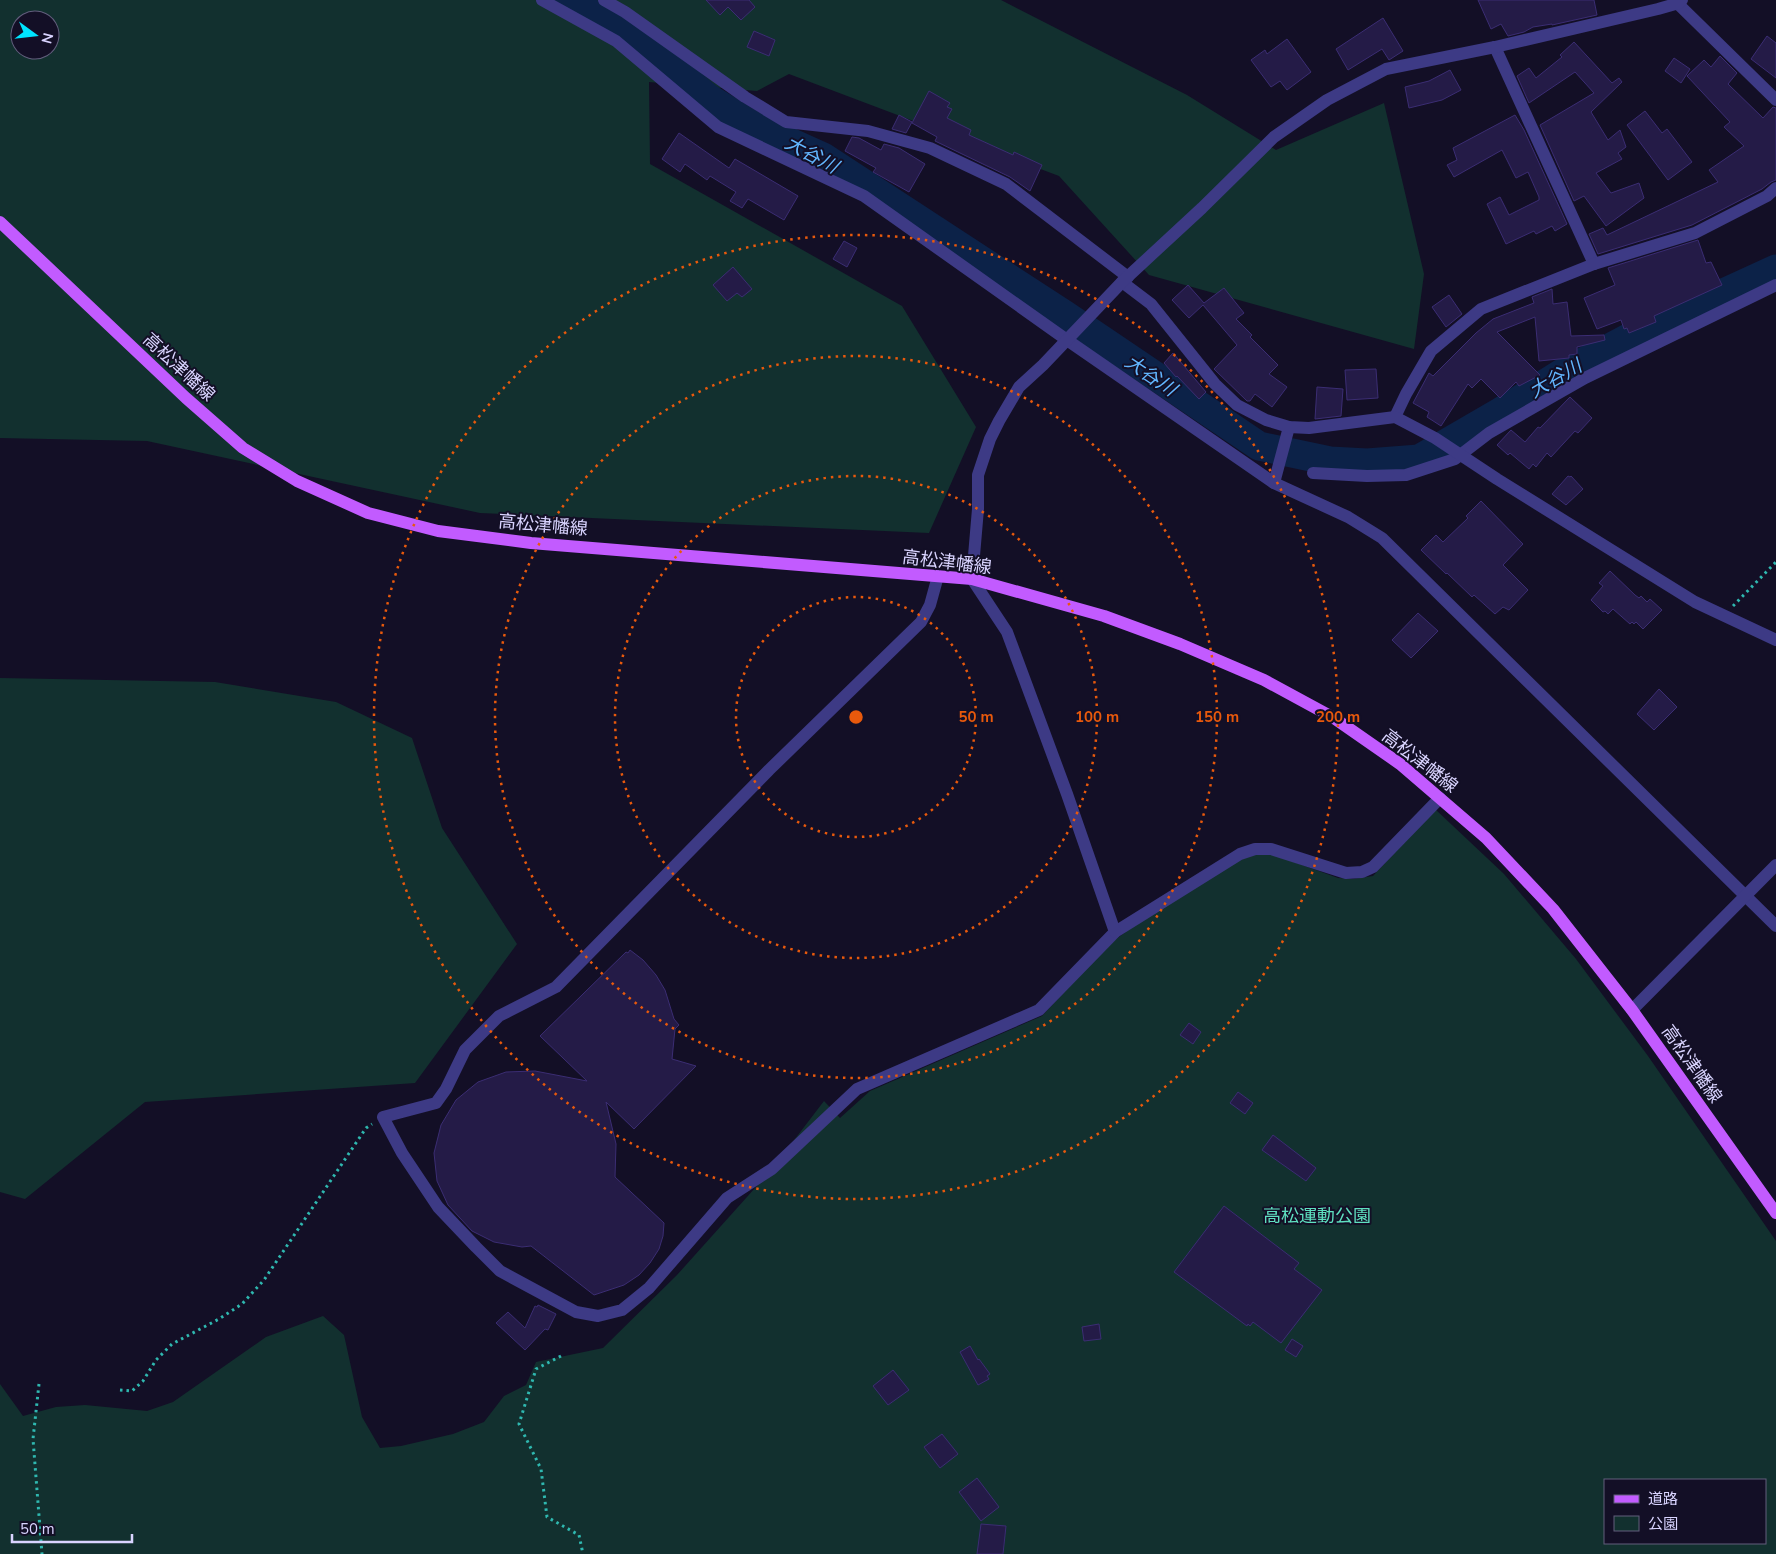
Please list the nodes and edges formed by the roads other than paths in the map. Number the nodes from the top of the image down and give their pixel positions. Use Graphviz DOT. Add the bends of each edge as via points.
graph roads {
  1 [pos="542,0"];
  2 [pos="604,0"];
  3 [pos="1679,1"];
  4 [pos="1495,48"];
  5 [pos="1776,100"];
  6 [pos="1776,188"];
  7 [pos="0,222"];
  8 [pos="1594,264"];
  9 [pos="1125,279"];
  10 [pos="1776,285"];
  11 [pos="1068,339"];
  12 [pos="1395,417"];
  13 [pos="1289,427"];
  14 [pos="1458,453"];
  15 [pos="1313,473"];
  16 [pos="1275,479"];
  17 [pos="938,576"];
  18 [pos="972,579"];
  19 [pos="1776,640"];
  20 [pos="1440,798"];
  21 [pos="1776,865"];
  22 [pos="1745,895"];
  23 [pos="1776,926"];
  24 [pos="1115,932"];
  25 [pos="1632,1010"];
  26 [pos="1776,1213"];
  1 -- 11 [label="street" via="616,41 718,127 864,196"];
  2 -- 9 [label="street" via="786,122 868,131 895,138 930,148 1006,184"];
  3 -- 4 [label="street"];
  3 -- 5 [label="street"];
  4 -- 8 [label="street"];
  4 -- 9 [label="street" via="1386,69 1327,100 1274,137"];
  6 -- 8 [label="street" via="1767,196 1695,233"];
  7 -- 17 [label="main road, 高松津幡線" via="243,448 297,481 368,513 438,531 531,543"];
  8 -- 12 [label="street" via="1481,309 1431,351"];
  9 -- 11 [label="street"];
  9 -- 13 [label="street" via="1151,304 1215,384 1236,405"];
  10 -- 14 [label="street" via="1585,378"];
  11 -- 16 [label="street"];
  11 -- 18 [label="street" via="1020,387 990,439 978,475"];
  12 -- 13 [label="street" via="1309,428"];
  12 -- 14 [label="street"];
  13 -- 16 [label="street"];
  14 -- 15 [label="street" via="1455,459 1406,474"];
  14 -- 19 [label="street" via="1695,602"];
  16 -- 22 [label="street" via="1382,538"];
  17 -- 18 [label="main road, 高松津幡線"];
  17 -- 24 [label="street" via="930,605 921,622 769,770 556,987 499,1016 465,1050 436,1103 382,1117 438,1207 500,1270 576,1312 598,1316 622,1310 649,1288 727,1198 772,1169 858,1089 1039,1010"];
  18 -- 20 [label="main road, 高松津幡線" via="1104,616 1187,646 1264,680 1334,718 1400,764"];
  18 -- 24 [label="street" via="1007,632"];
  20 -- 24 [label="street" via="1373,867 1362,872 1346,873 1271,850 1255,849 1240,854"];
  20 -- 25 [label="main road, 高松津幡線" via="1486,838 1553,909"];
  21 -- 22 [label="street"];
  22 -- 23 [label="street"];
  22 -- 25 [label="street"];
  25 -- 26 [label="main road, 高松津幡線"];
}
